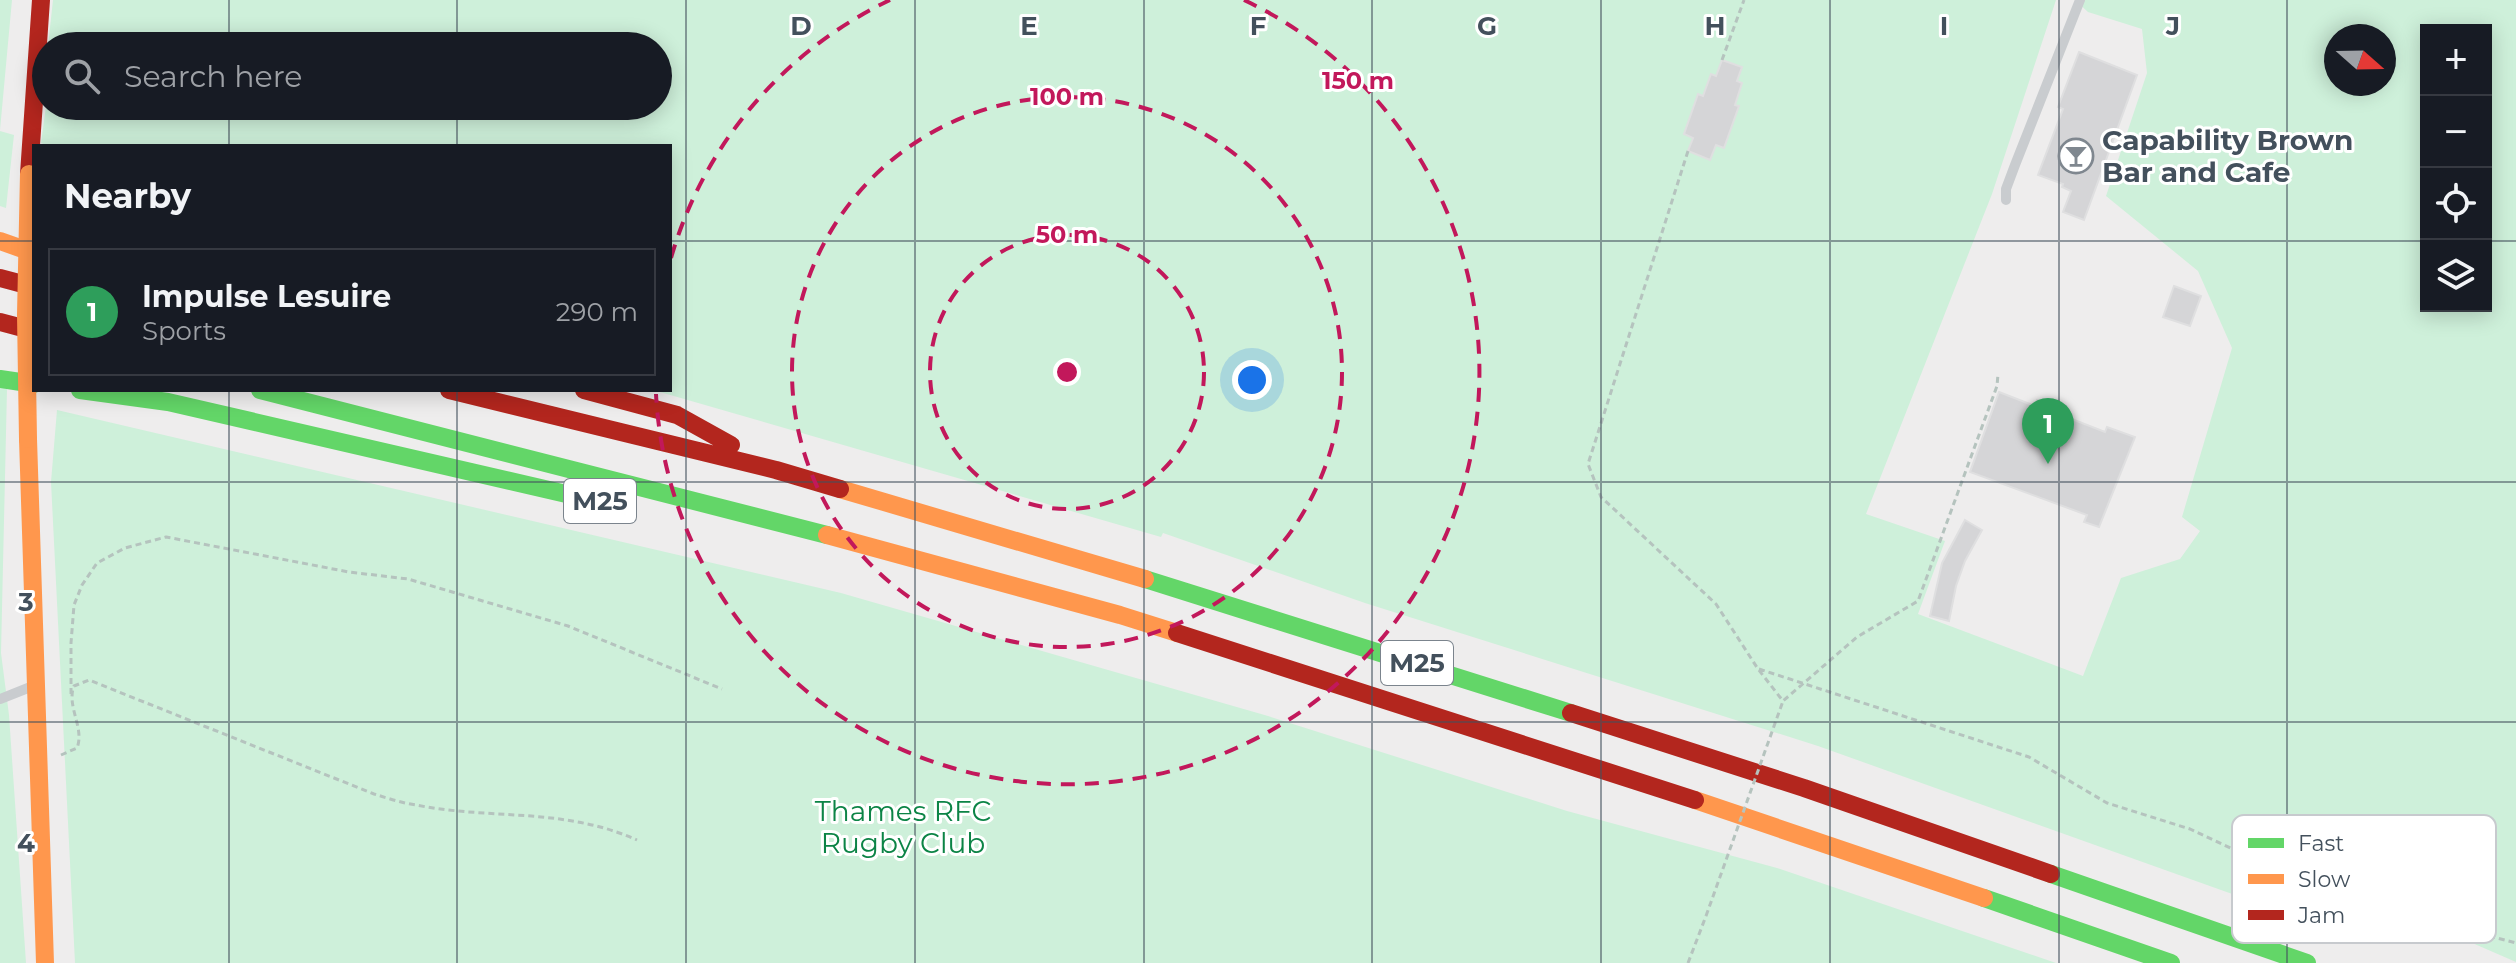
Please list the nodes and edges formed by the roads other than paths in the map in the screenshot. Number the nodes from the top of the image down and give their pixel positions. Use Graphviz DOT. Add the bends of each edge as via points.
graph roads {
  1 [pos="41,0"];
  2 [pos="2080,0"];
  3 [pos="39,32"];
  4 [pos="33,120"];
  5 [pos="2006,200"];
  6 [pos="0,227"];
  7 [pos="32,236"];
  8 [pos="0,241"];
  9 [pos="32,252"];
  10 [pos="0,278"];
  11 [pos="32,286"];
  12 [pos="0,322"];
  13 [pos="32,330"];
  14 [pos="0,360"];
  15 [pos="32,365"];
  16 [pos="0,379"];
  17 [pos="32,384"];
  18 [pos="95,392"];
  19 [pos="259,392"];
  20 [pos="458,392"];
  21 [pos="475,392"];
  22 [pos="591,392"];
  23 [pos="515,405"];
  24 [pos="776,470"];
  25 [pos="613,505"];
  26 [pos="1175,652"];
  27 [pos="35,685"];
  28 [pos="0,699"];
  29 [pos="1449,721"];
  30 [pos="2232,937"];
  31 [pos="2250,943"];
  32 [pos="45,963"];
  33 [pos="2171,963"];
  34 [pos="2307,963"];
  1 -- 3 [label="main road, bridge"];
  2 -- 5 [label="lane" via="2010,177"];
  4 -- 27 [label="main road, bridge" via="26,315"];
  6 -- 7 [label="main road"];
  8 -- 9 [label="main road"];
  10 -- 11 [label="main road"];
  12 -- 13 [label="main road"];
  14 -- 15 [label="main road"];
  16 -- 17 [label="main road"];
  18 -- 25 [label="main road, M25" via="168,402"];
  19 -- 29 [label="main road, M25" via="895,552 1120,615"];
  20 -- 23 [label="main road, M25"];
  21 -- 23 [label="main road, M25"];
  22 -- 24 [label="main road, M25" via="677,415"];
  23 -- 24 [label="main road, M25"];
  24 -- 30 [label="main road, M25" via="1607,723"];
  26 -- 29 [label="main road, M25"];
  27 -- 28 [label="lane"];
  27 -- 32 [label="main road"];
  29 -- 33 [label="main road, M25" via="1790,831"];
  31 -- 34 [label="main road, M25"];
}
